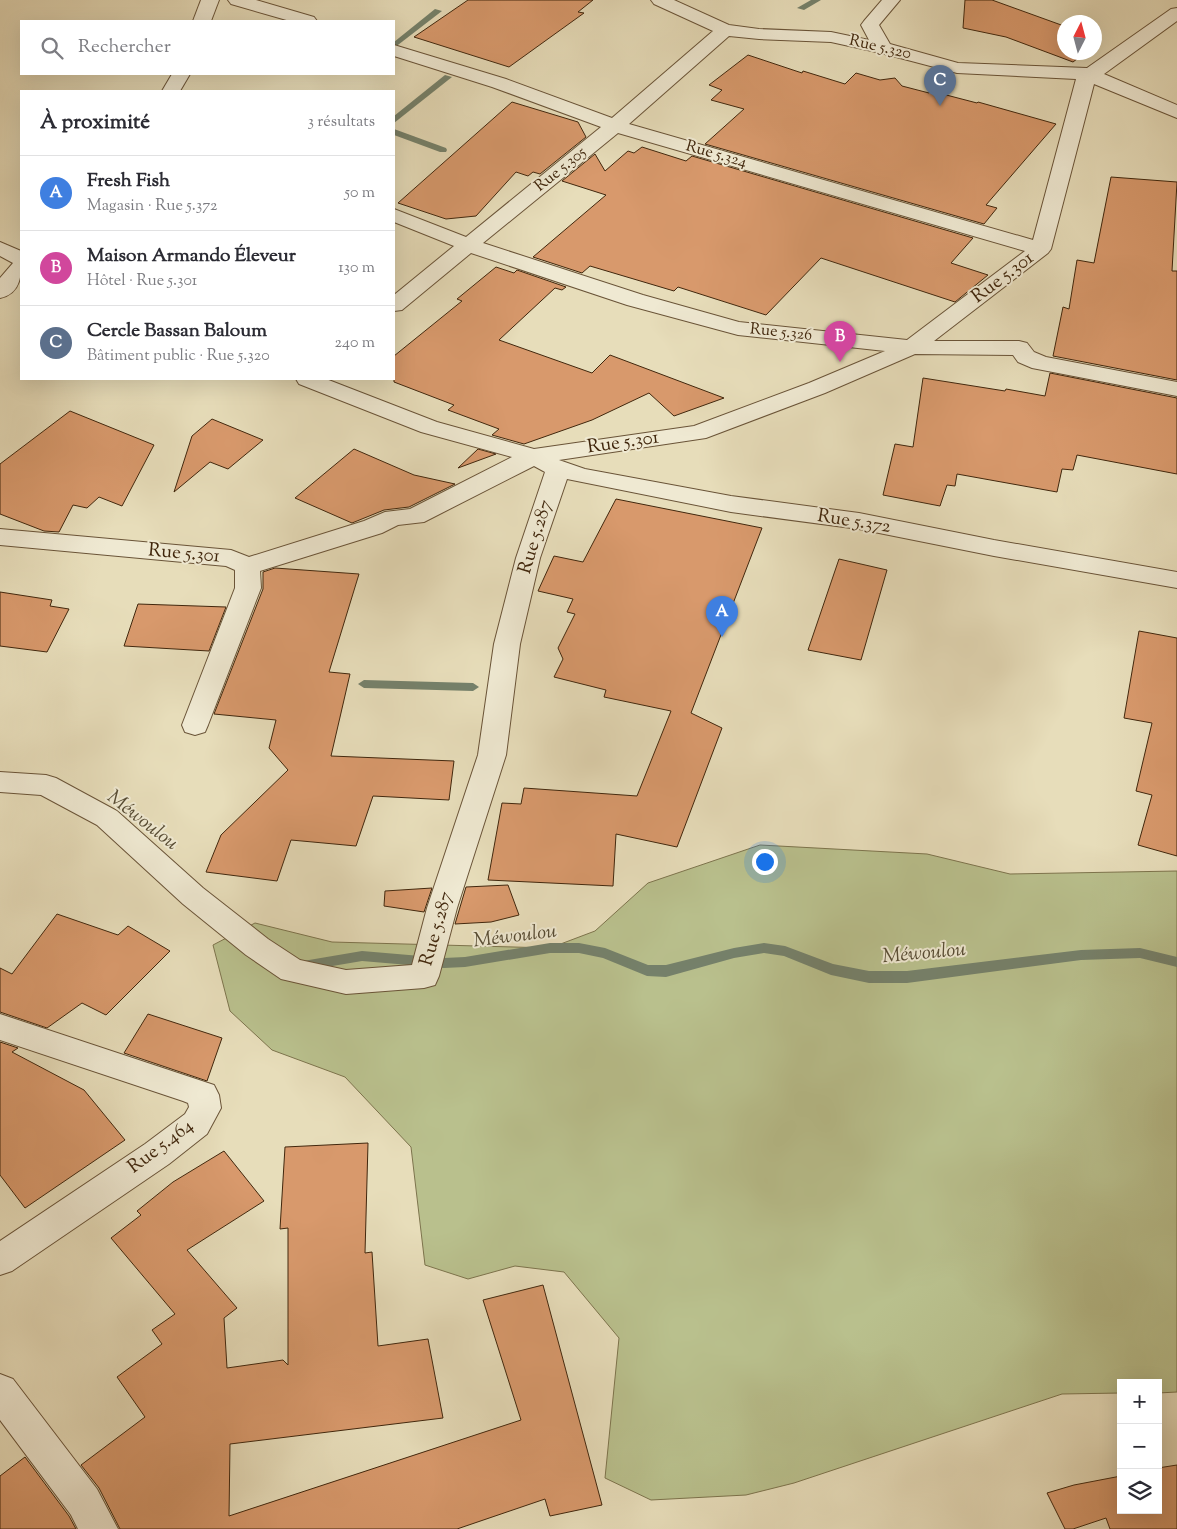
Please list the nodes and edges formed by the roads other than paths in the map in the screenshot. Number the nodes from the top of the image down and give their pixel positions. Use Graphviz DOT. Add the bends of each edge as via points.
graph roads {
  1 [pos="210,0"];
  2 [pos="237,0"];
  3 [pos="660,0"];
  4 [pos="890,0"];
  5 [pos="1177,13"];
  6 [pos="202,20"];
  7 [pos="305,20"];
  8 [pos="870,25"];
  9 [pos="725,30"];
  10 [pos="831,37"];
  11 [pos="883,48"];
  12 [pos="395,50"];
  13 [pos="1087,74"];
  14 [pos="180,75"];
  15 [pos="172,90"];
  16 [pos="1177,112"];
  17 [pos="615,126"];
  18 [pos="395,215"];
  19 [pos="468,246"];
  20 [pos="0,248"];
  21 [pos="1041,249"];
  22 [pos="20,258"];
  23 [pos="20,267"];
  24 [pos="0,292"];
  25 [pos="395,304"];
  26 [pos="912,347"];
  27 [pos="311,380"];
  28 [pos="1177,389"];
  29 [pos="546,462"];
  30 [pos="0,537"];
  31 [pos="246,566"];
  32 [pos="1177,580"];
  33 [pos="195,725"];
  34 [pos="0,782"];
  35 [pos="0,1027"];
  36 [pos="0,1260"];
  37 [pos="0,1391"];
  38 [pos="99,1529"];
  1 -- 6 [label="street"];
  2 -- 7 [label="street"];
  3 -- 9 [label="street, Rue 5.320"];
  4 -- 8 [label="street"];
  5 -- 13 [label="street" via="1095,72"];
  8 -- 10 [label="street"];
  8 -- 11 [label="street"];
  9 -- 10 [label="street, Rue 5.320"];
  9 -- 17 [label="street, Rue 5.305"];
  10 -- 11 [label="street, Rue 5.320"];
  11 -- 13 [label="street, Rue 5.320" via="957,68"];
  12 -- 17 [label="street, Rue 5.324" via="499,83"];
  13 -- 16 [label="street"];
  13 -- 21 [label="street, Rue 5.301"];
  14 -- 15 [label="street"];
  17 -- 19 [label="street, Rue 5.305"];
  17 -- 21 [label="street, Rue 5.324"];
  18 -- 19 [label="street, Rue 5.326"];
  19 -- 25 [label="street, Rue 5.305"];
  19 -- 26 [label="street, Rue 5.326" via="634,300 738,328"];
  20 -- 22 [label="street"];
  21 -- 26 [label="street, Rue 5.301"];
  23 -- 24 [label="street"];
  26 -- 28 [label="street, Rue 5.326" via="1020,348 1026,357 1040,363"];
  26 -- 29 [label="street, Rue 5.301" via="818,388 698,433"];
  27 -- 29 [label="street, Rue 5.372" via="429,427"];
  29 -- 31 [label="street, Rue 5.301" via="415,516 394,518"];
  29 -- 32 [label="street, Rue 5.372" via="584,476 731,504 859,521"];
  29 -- 34 [label="street, Rue 5.287" via="528,558 507,644 492,755 442,908 424,976 346,982 292,970 257,947 193,896 107,818 46,786"];
  30 -- 31 [label="street, Rue 5.301" via="231,558"];
  31 -- 33 [label="street" via="248,588"];
  35 -- 36 [label="street, Rue 5.464" via="191,1090 203,1095 205,1108 196,1124 157,1154"];
  37 -- 38 [label="street" via="84,1502"];
}
